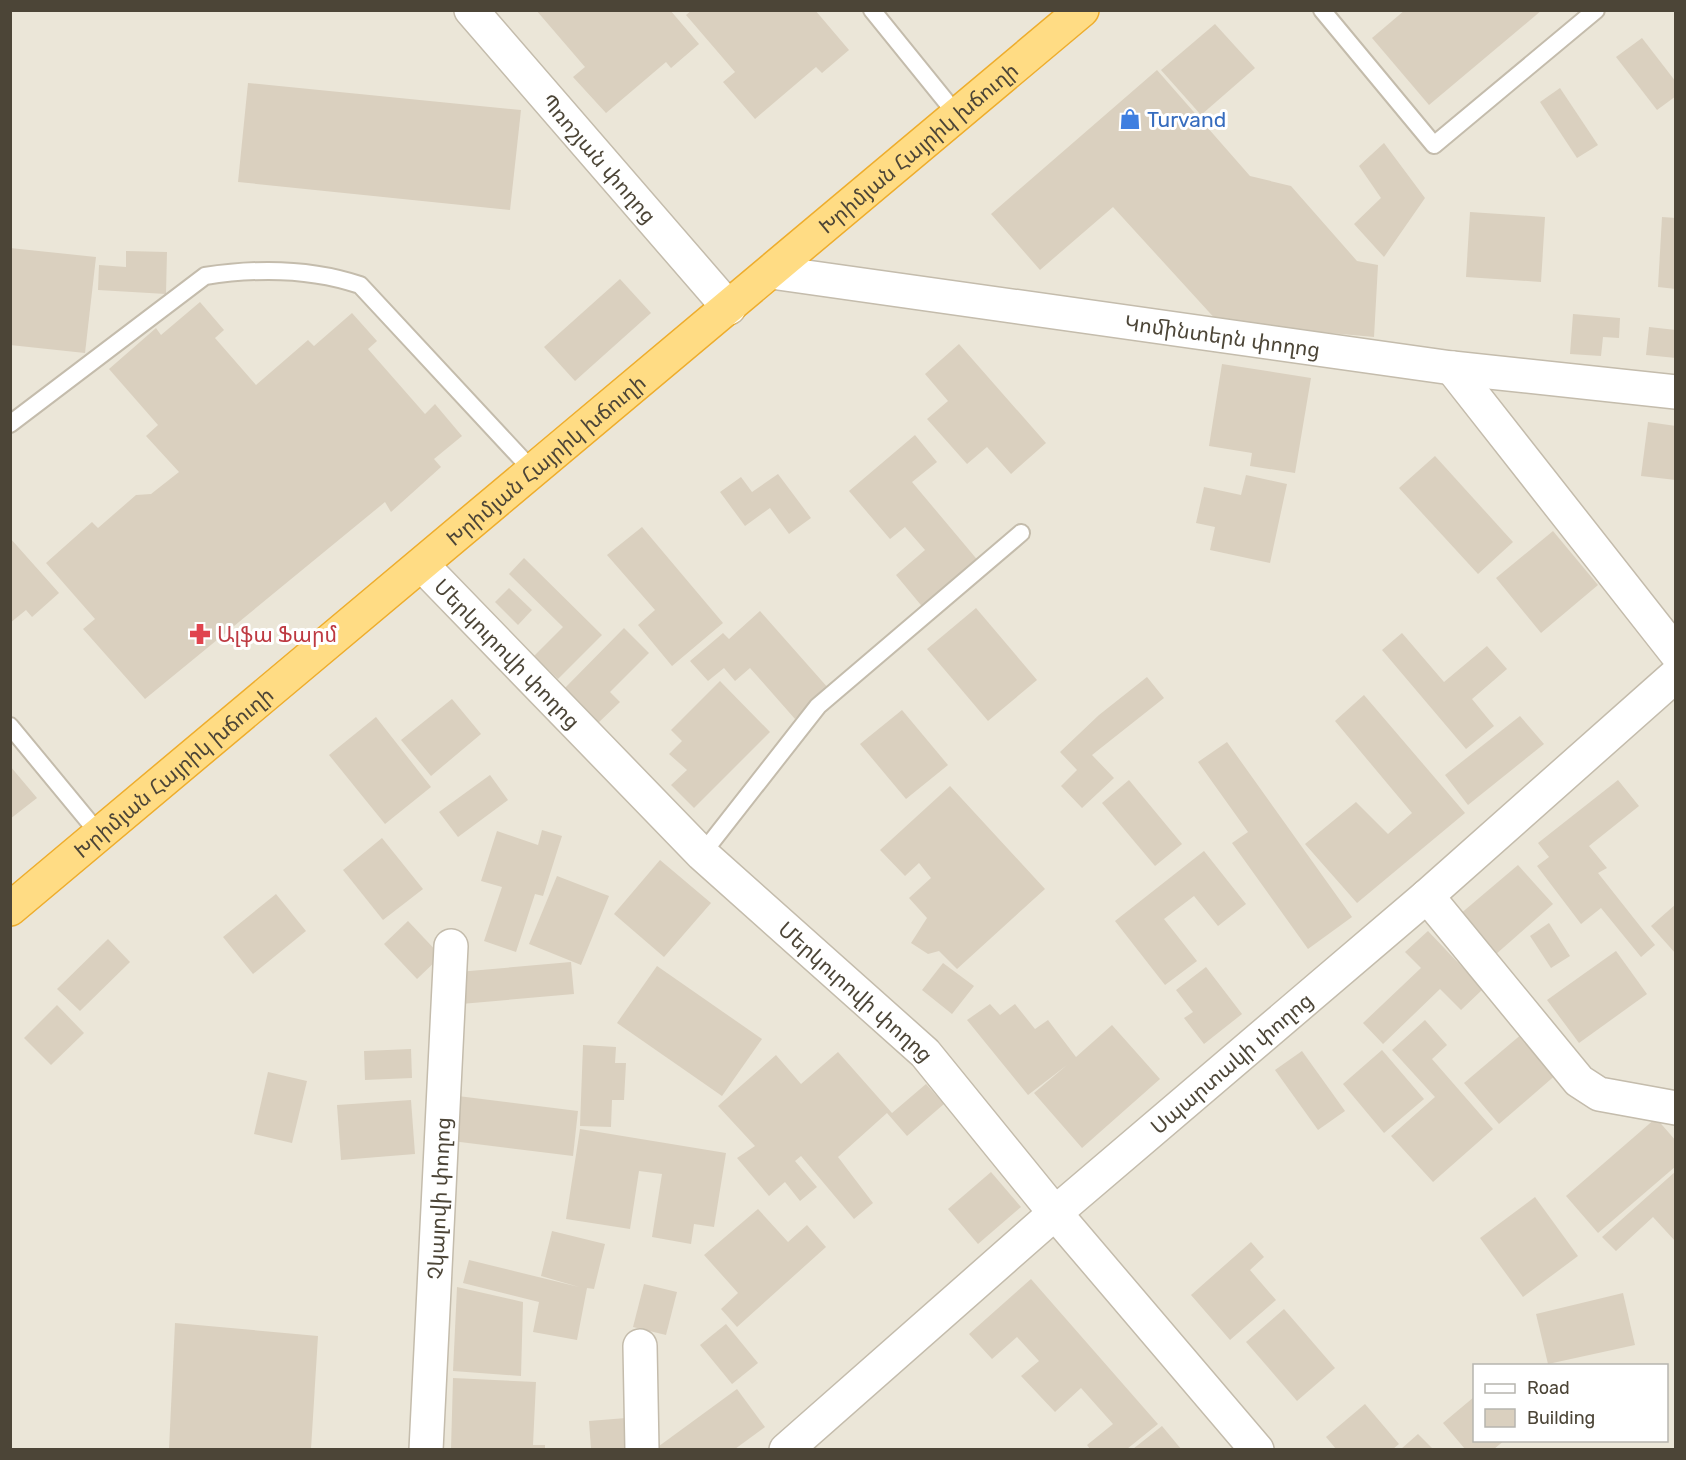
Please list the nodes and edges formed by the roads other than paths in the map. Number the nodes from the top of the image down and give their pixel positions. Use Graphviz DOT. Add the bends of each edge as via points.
graph roads {
  1 [pos="872,10"];
  2 [pos="1082,10"];
  3 [pos="1322,10"];
  4 [pos="1596,10"];
  5 [pos="481,13"];
  6 [pos="957,115"];
  7 [pos="771,272"];
  8 [pos="729,308"];
  9 [pos="1452,368"];
  10 [pos="1676,392"];
  11 [pos="10,424"];
  12 [pos="533,471"];
  13 [pos="1021,533"];
  14 [pos="422,565"];
  15 [pos="1676,653"];
  16 [pos="1676,675"];
  17 [pos="10,726"];
  18 [pos="100,835"];
  19 [pos="702,854"];
  20 [pos="1427,896"];
  21 [pos="10,909"];
  22 [pos="451,946"];
  23 [pos="1676,1108"];
  24 [pos="1055,1213"];
  25 [pos="640,1346"];
  26 [pos="426,1449"];
  27 [pos="642,1449"];
  28 [pos="786,1449"];
  29 [pos="1257,1449"];
  1 -- 6 [label="lane"];
  2 -- 6 [label="highway, Խրիմյան Հայրիկ խճուղի"];
  3 -- 4 [label="lane" via="1434,145"];
  5 -- 8 [label="street, Պռոշյան փողոց"];
  6 -- 7 [label="highway, Խրիմյան Հայրիկ խճուղի"];
  7 -- 8 [label="highway, Խրիմյան Հայրիկ խճուղի"];
  7 -- 9 [label="street, Կոմինտերն փողոց"];
  8 -- 12 [label="highway, Խրիմյան Հայրիկ խճուղի"];
  9 -- 10 [label="street, Կոմինտերն փողոց"];
  9 -- 15 [label="street"];
  11 -- 12 [label="lane" via="205,276 301,271 360,285"];
  12 -- 14 [label="highway, Խրիմյան Հայրիկ խճուղի"];
  13 -- 19 [label="lane" via="818,706"];
  14 -- 18 [label="highway, Խրիմյան Հայրիկ խճուղի"];
  14 -- 19 [label="street, Մերկուրովի փողոց"];
  16 -- 20 [label="street, Սպարտակի փողոց"];
  17 -- 18 [label="lane"];
  18 -- 21 [label="highway, Խրիմյան Հայրիկ խճուղի"];
  19 -- 24 [label="street, Մերկուրովի փողոց" via="925,1053"];
  20 -- 23 [label="street" via="1579,1082 1599,1094"];
  20 -- 24 [label="street, Սպարտակի փողոց"];
  22 -- 26 [label="street, Չկալովի փողոց"];
  24 -- 28 [label="street, Սպարտակի փողոց"];
  24 -- 29 [label="street, Մերկուրովի փողոց"];
  25 -- 27 [label="street"];
}
